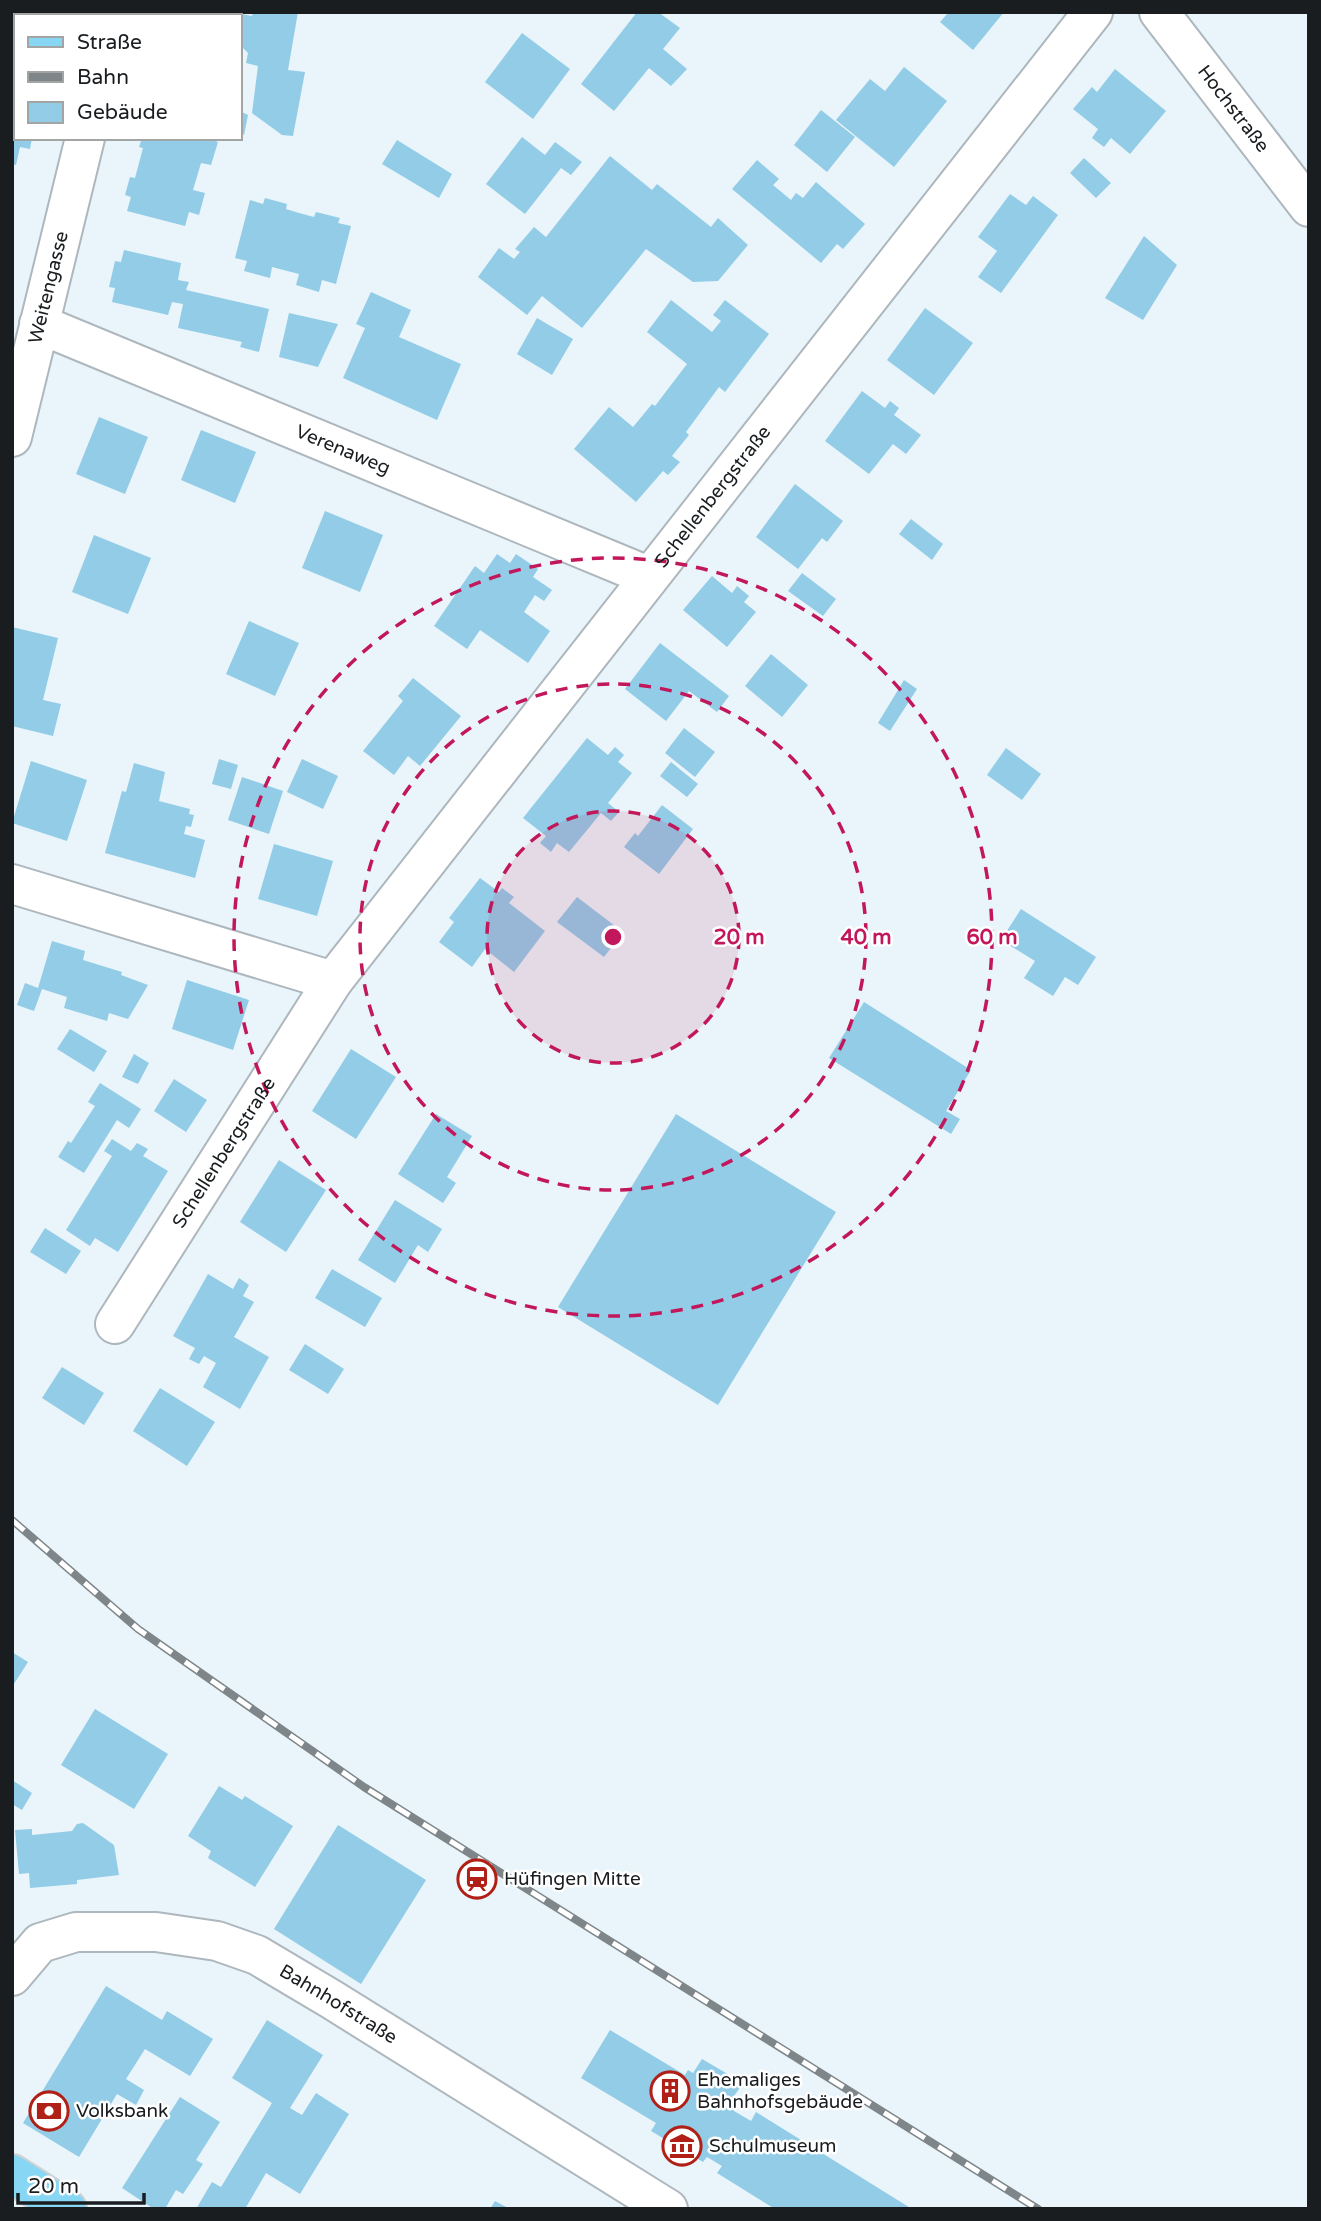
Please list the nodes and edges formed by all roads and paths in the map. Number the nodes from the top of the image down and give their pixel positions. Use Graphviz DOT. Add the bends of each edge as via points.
graph roads {
  1 [pos="1093,12"];
  2 [pos="1159,12"];
  3 [pos="85,140"];
  4 [pos="1309,207"];
  5 [pos="39,324"];
  6 [pos="15,413"];
  7 [pos="648,576"];
  8 [pos="12,884"];
  9 [pos="333,981"];
  10 [pos="115,1324"];
  11 [pos="12,1976"];
  12 [pos="12,2174"];
  13 [pos="650,2204"];
  14 [pos="67,2209"];
  1 -- 7 [label="street, Schellenbergstraße"];
  2 -- 4 [label="street, Hochstraße"];
  3 -- 5 [label="street, Weitengasse"];
  5 -- 6 [label="street, Weitengasse"];
  5 -- 7 [label="street, Verenaweg"];
  7 -- 9 [label="street, Schellenbergstraße"];
  8 -- 9 [label="street"];
  9 -- 10 [label="street, Schellenbergstraße"];
  11 -- 13 [label="street, Bahnhofstraße" via="40,1942 76,1932 156,1932 217,1941 257,1955"];
  12 -- 14 [label="main road"];
}
